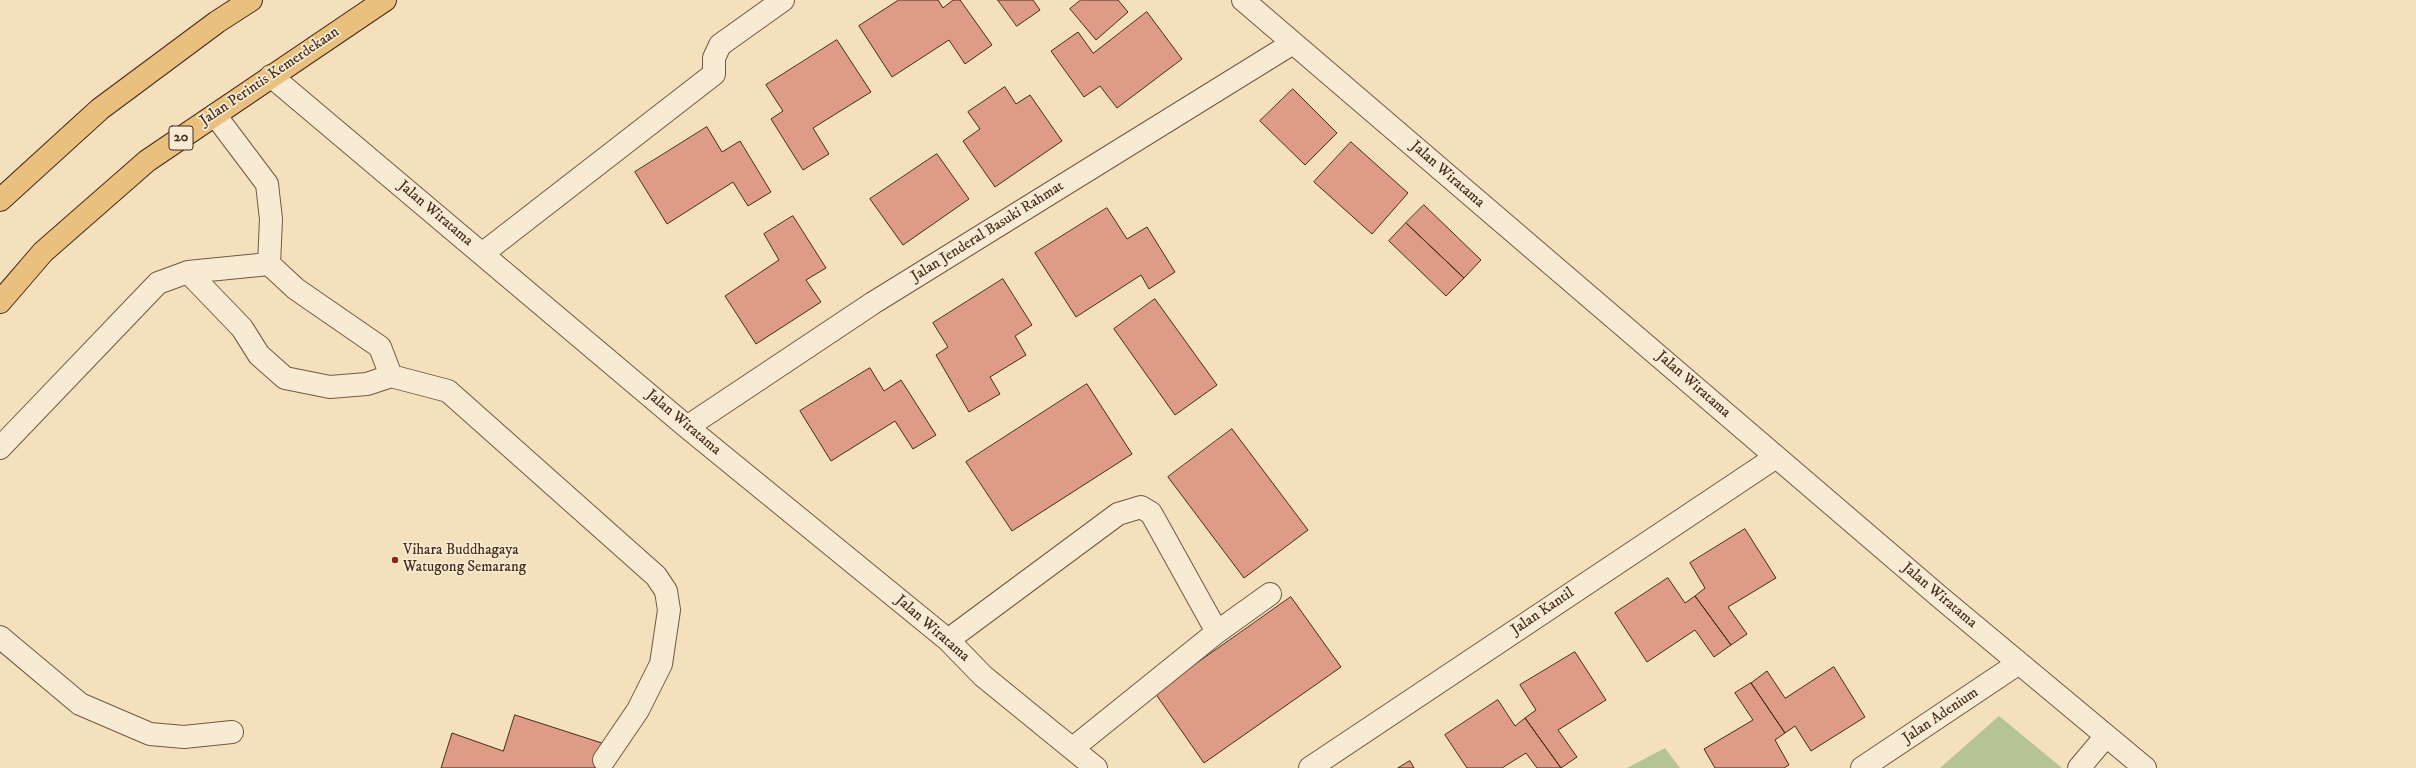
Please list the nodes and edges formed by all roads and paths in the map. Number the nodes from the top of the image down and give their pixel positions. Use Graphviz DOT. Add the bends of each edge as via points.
graph roads {
  1 [pos="251,0"];
  2 [pos="385,0"];
  3 [pos="783,0"];
  4 [pos="1243,0"];
  5 [pos="1294,44"];
  6 [pos="271,76"];
  7 [pos="215,115"];
  8 [pos="0,200"];
  9 [pos="482,254"];
  10 [pos="268,264"];
  11 [pos="188,272"];
  12 [pos="0,302"];
  13 [pos="391,376"];
  14 [pos="687,427"];
  15 [pos="0,448"];
  16 [pos="1776,457"];
  17 [pos="1270,594"];
  18 [pos="1217,632"];
  19 [pos="0,637"];
  20 [pos="948,640"];
  21 [pos="2019,663"];
  22 [pos="232,732"];
  23 [pos="2106,736"];
  24 [pos="1073,748"];
  25 [pos="604,760"];
  26 [pos="1096,768"];
  27 [pos="1310,768"];
  28 [pos="1862,768"];
  29 [pos="2079,768"];
  30 [pos="2145,768"];
  1 -- 8 [label="highway" via="217,22 100,109"];
  2 -- 6 [label="highway, Jalan Perintis Kemerdekaan / 20"];
  3 -- 9 [label="street" via="720,45 714,58 714,74"];
  4 -- 5 [label="street, Jalan Wiratama"];
  5 -- 14 [label="street, Jalan Jenderal Basuki Rahmat" via="873,303"];
  5 -- 16 [label="street, Jalan Wiratama"];
  6 -- 7 [label="highway, Jalan Perintis Kemerdekaan / 20"];
  6 -- 9 [label="street, Jalan Wiratama"];
  7 -- 10 [label="street" via="267,184 271,219"];
  7 -- 12 [label="highway, Jalan Perintis Kemerdekaan / 20" via="146,161 43,252"];
  9 -- 14 [label="street, Jalan Wiratama"];
  10 -- 11 [label="street"];
  10 -- 13 [label="street" via="296,289 380,347"];
  11 -- 13 [label="street" via="242,328 259,355 285,378 330,387 367,384"];
  11 -- 15 [label="street" via="158,282"];
  13 -- 25 [label="street" via="448,391 656,576 666,590 669,610 661,664 638,710"];
  14 -- 20 [label="street, Jalan Wiratama"];
  16 -- 21 [label="street, Jalan Wiratama"];
  16 -- 27 [label="street, Jalan Kantil"];
  17 -- 18 [label="street"];
  18 -- 20 [label="street" via="1151,513 1141,507 1118,514"];
  18 -- 24 [label="street"];
  19 -- 22 [label="street" via="80,704 150,734 184,737"];
  20 -- 24 [label="street, Jalan Wiratama" via="988,680"];
  21 -- 23 [label="street, Jalan Wiratama"];
  21 -- 28 [label="street, Jalan Adenium"];
  23 -- 29 [label="street"];
  23 -- 30 [label="street, Jalan Wiratama"];
  24 -- 26 [label="street, Jalan Wiratama"];
}
